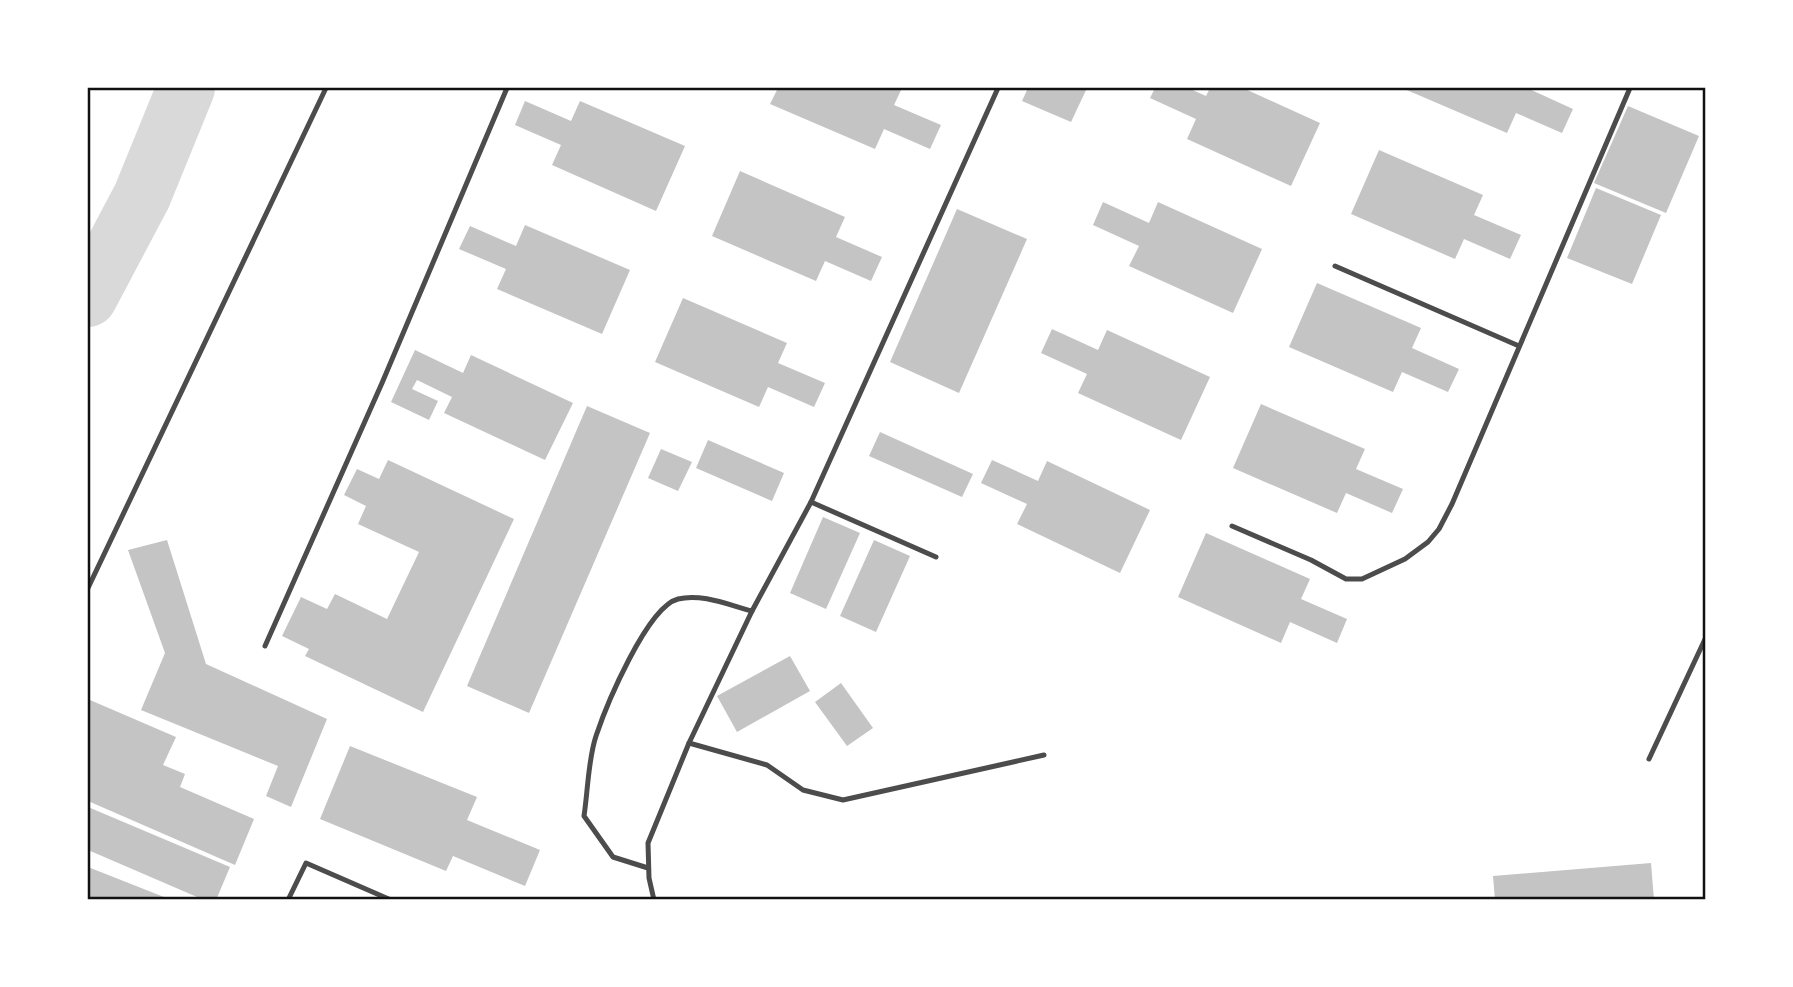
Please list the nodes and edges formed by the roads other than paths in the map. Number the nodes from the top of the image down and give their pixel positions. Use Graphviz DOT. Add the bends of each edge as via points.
graph roads {
  1 [pos="326,88"];
  2 [pos="507,88"];
  3 [pos="998,88"];
  4 [pos="1630,88"];
  5 [pos="1335,266"];
  6 [pos="1519,346"];
  7 [pos="811,502"];
  8 [pos="1232,526"];
  9 [pos="936,557"];
  10 [pos="88,588"];
  11 [pos="752,611"];
  12 [pos="1706,637"];
  13 [pos="265,646"];
  14 [pos="690,744"];
  15 [pos="1044,755"];
  16 [pos="1649,759"];
  17 [pos="648,868"];
  18 [pos="373,893"];
  19 [pos="288,900"];
  20 [pos="370,900"];
  21 [pos="391,900"];
  22 [pos="654,900"];
  1 -- 10 [label="lane"];
  2 -- 13 [label="lane"];
  3 -- 7 [label="lane"];
  4 -- 6 [label="lane"];
  5 -- 6 [label="lane"];
  6 -- 8 [label="lane" via="1439,529 1405,559 1362,579 1346,579"];
  7 -- 9 [label="lane"];
  7 -- 11 [label="lane"];
  11 -- 14 [label="lane"];
  11 -- 17 [label="lane" via="702,598 676,599 655,615 618,679 595,738 584,816 613,858"];
  12 -- 16 [label="lane"];
  14 -- 15 [label="lane" via="767,765 803,790 843,800"];
  14 -- 17 [label="lane" via="648,843"];
  17 -- 22 [label="lane"];
  18 -- 19 [label="lane" via="306,863"];
  18 -- 20 [label="lane"];
  18 -- 21 [label="lane"];
}
